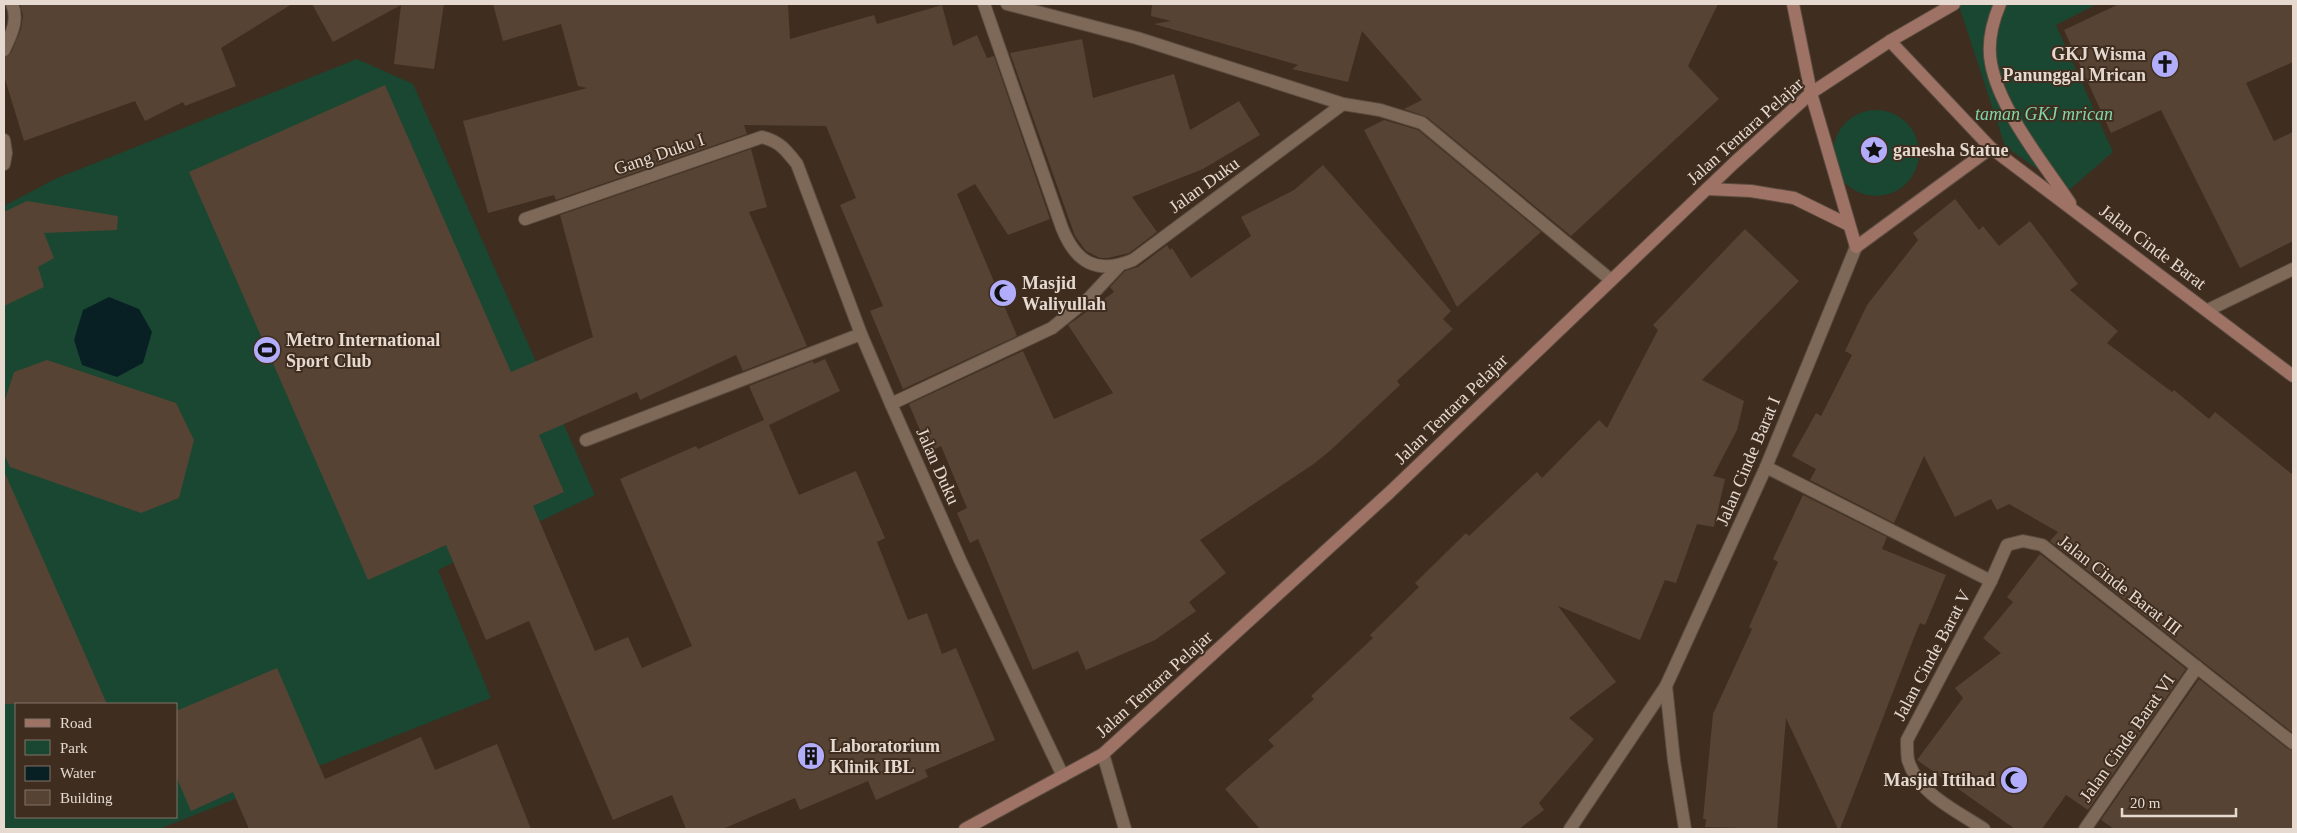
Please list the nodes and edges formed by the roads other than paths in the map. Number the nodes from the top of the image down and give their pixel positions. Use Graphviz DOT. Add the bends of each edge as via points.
graph roads {
  1 [pos="12,4"];
  2 [pos="984,4"];
  3 [pos="1007,4"];
  4 [pos="1793,4"];
  5 [pos="1954,4"];
  6 [pos="2000,4"];
  7 [pos="1890,41"];
  8 [pos="4,50"];
  9 [pos="1811,93"];
  10 [pos="1343,104"];
  11 [pos="4,140"];
  12 [pos="1991,148"];
  13 [pos="4,164"];
  14 [pos="797,164"];
  15 [pos="1707,189"];
  16 [pos="2075,211"];
  17 [pos="525,219"];
  18 [pos="1850,225"];
  19 [pos="1856,247"];
  20 [pos="1119,266"];
  21 [pos="2293,269"];
  22 [pos="1611,280"];
  23 [pos="2208,310"];
  24 [pos="861,334"];
  25 [pos="2293,376"];
  26 [pos="891,404"];
  27 [pos="586,440"];
  28 [pos="1766,467"];
  29 [pos="1991,581"];
  30 [pos="2197,668"];
  31 [pos="1666,686"];
  32 [pos="2293,743"];
  33 [pos="1103,754"];
  34 [pos="1062,776"];
  35 [pos="965,829"];
  36 [pos="1125,829"];
  37 [pos="1570,829"];
  38 [pos="1685,829"];
  39 [pos="1984,829"];
  40 [pos="2086,829"];
  1 -- 8 [label="street" via="15,24"];
  2 -- 20 [label="street" via="1066,239 1077,254 1090,263 1107,268"];
  3 -- 10 [label="street" via="1137,38"];
  4 -- 9 [label="main road"];
  5 -- 7 [label="main road, Jalan Tentara Pelajar"];
  6 -- 16 [label="main road" via="1990,39 1991,64 1998,87 2016,123"];
  7 -- 9 [label="main road, Jalan Tentara Pelajar"];
  7 -- 12 [label="main road, Jalan Cinde Barat"];
  9 -- 15 [label="main road, Jalan Tentara Pelajar"];
  9 -- 18 [label="main road"];
  10 -- 20 [label="street, Jalan Duku" via="1133,260"];
  10 -- 22 [label="street" via="1380,110 1422,123"];
  11 -- 13 [label="street"];
  12 -- 16 [label="main road, Jalan Cinde Barat"];
  12 -- 19 [label="main road"];
  14 -- 17 [label="street, Gang Duku I" via="775,140 762,137"];
  14 -- 24 [label="street, Jalan Duku"];
  15 -- 18 [label="main road" via="1751,190 1794,198"];
  15 -- 22 [label="main road, Jalan Tentara Pelajar"];
  16 -- 23 [label="main road, Jalan Cinde Barat"];
  18 -- 19 [label="main road"];
  19 -- 28 [label="street, Jalan Cinde Barat I"];
  20 -- 26 [label="street" via="1088,299 1052,328"];
  21 -- 23 [label="street"];
  22 -- 33 [label="main road, Jalan Tentara Pelajar" via="1389,493"];
  23 -- 25 [label="main road, Jalan Cinde Barat"];
  24 -- 26 [label="street, Jalan Duku"];
  24 -- 27 [label="street"];
  26 -- 34 [label="street, Jalan Duku"];
  28 -- 29 [label="street"];
  28 -- 31 [label="street, Jalan Cinde Barat I"];
  29 -- 30 [label="street, Jalan Cinde Barat III" via="2008,545 2023,541 2042,545"];
  29 -- 39 [label="street, Jalan Cinde Barat V" via="1907,740 1908,758 1914,774 1929,793"];
  30 -- 32 [label="street, Jalan Cinde Barat III"];
  30 -- 40 [label="street, Jalan Cinde Barat VI"];
  31 -- 37 [label="street, Jalan Cinde Barat I"];
  31 -- 38 [label="street"];
  33 -- 34 [label="main road, Jalan Tentara Pelajar"];
  33 -- 36 [label="street"];
  34 -- 35 [label="main road, Jalan Tentara Pelajar"];
}
